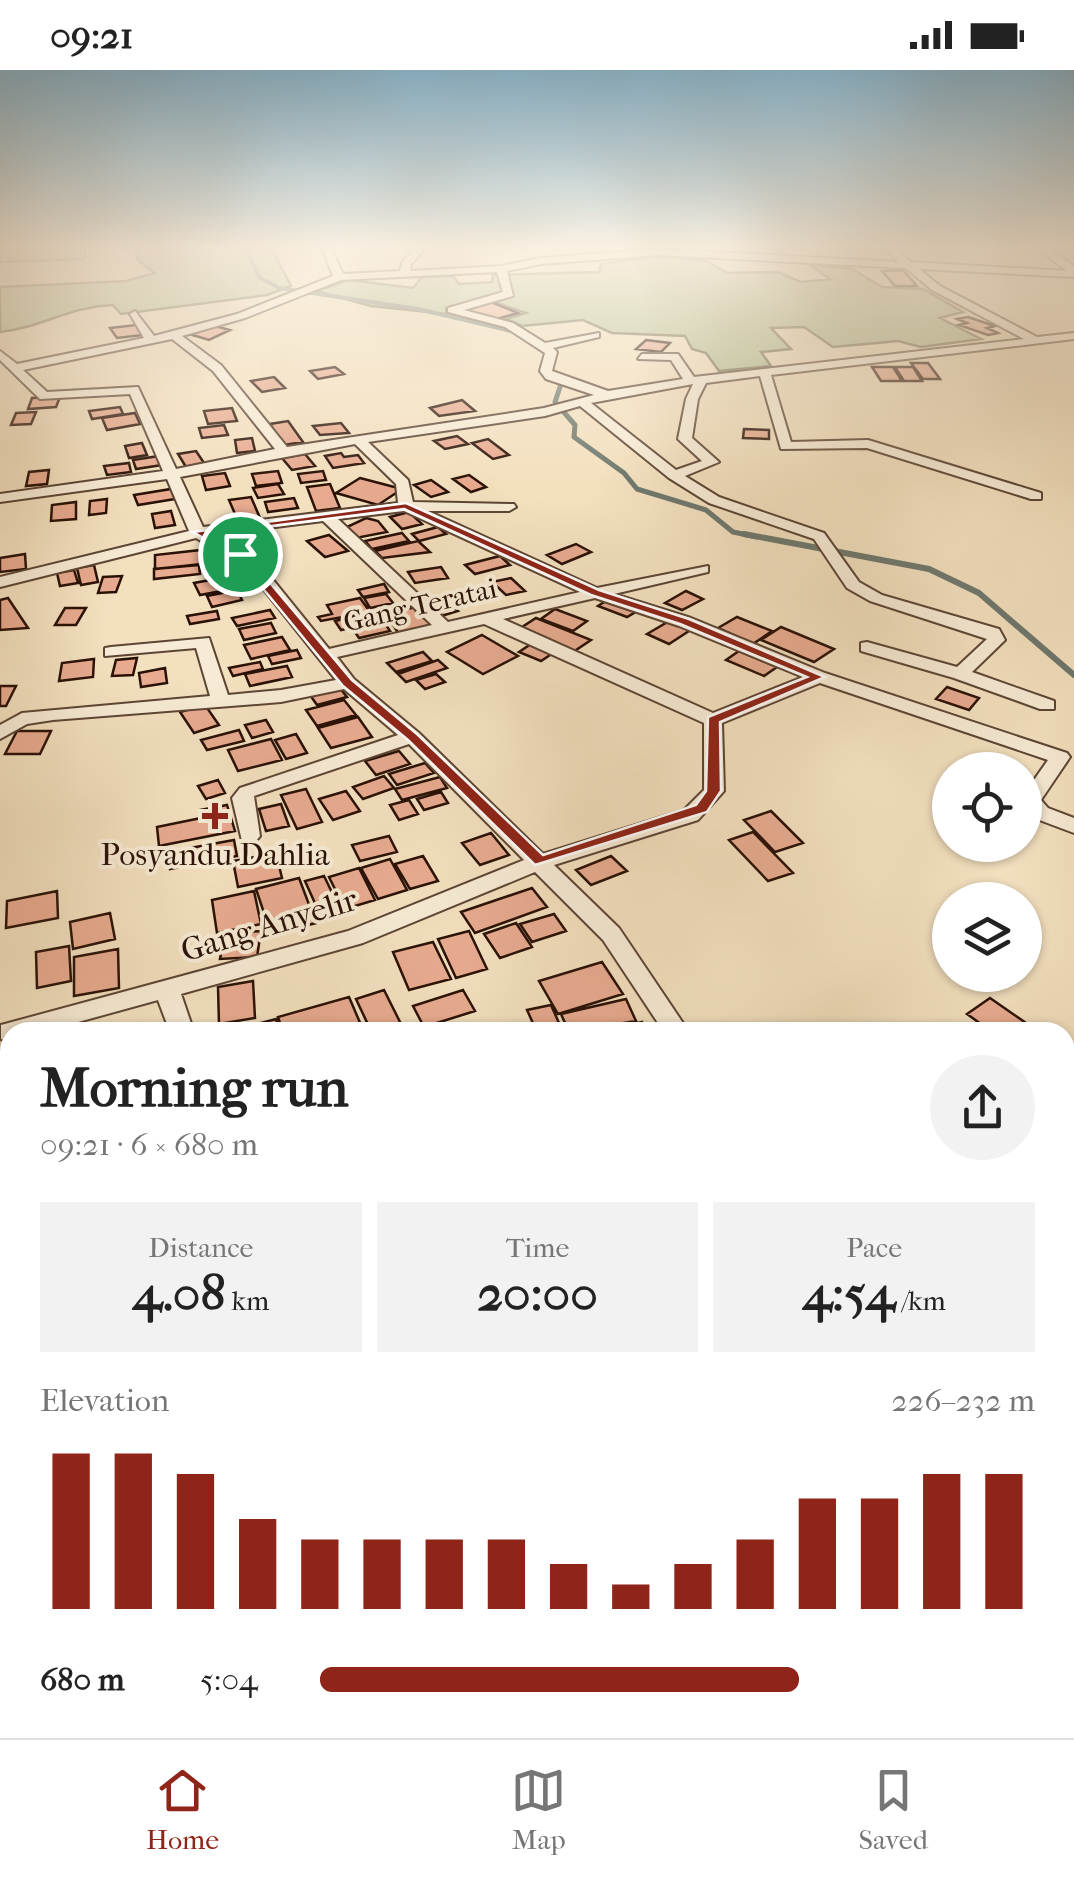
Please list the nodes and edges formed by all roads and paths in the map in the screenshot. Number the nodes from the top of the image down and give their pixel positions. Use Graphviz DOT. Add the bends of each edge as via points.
graph roads {
  1 [pos="143,326"];
  2 [pos="207,326"];
  3 [pos="510,326"];
  4 [pos="1005,326"];
  5 [pos="174,335"];
  6 [pos="595,335"];
  7 [pos="1074,336"];
  8 [pos="152,340"];
  9 [pos="1034,340"];
  10 [pos="544,346"];
  11 [pos="0,354"];
  12 [pos="642,358"];
  13 [pos="19,367"];
  14 [pos="764,370"];
  15 [pos="696,380"];
  16 [pos="607,395"];
  17 [pos="576,406"];
  18 [pos="358,440"];
  19 [pos="284,452"];
  20 [pos="174,474"];
  21 [pos="674,475"];
  22 [pos="1036,496"];
  23 [pos="0,498"];
  24 [pos="406,506"];
  25 [pos="509,507"];
  26 [pos="327,517"];
  27 [pos="198,532"];
  28 [pos="702,569"];
  29 [pos="0,582"];
  30 [pos="595,593"];
  31 [pos="488,618"];
  32 [pos="445,628"];
  33 [pos="868,647"];
  34 [pos="111,652"];
  35 [pos="324,654"];
  36 [pos="960,674"];
  37 [pos="818,677"];
  38 [pos="348,683"];
  39 [pos="220,701"];
  40 [pos="1047,705"];
  41 [pos="713,720"];
  42 [pos="0,733"];
  43 [pos="412,737"];
  44 [pos="1067,760"];
  45 [pos="1074,826"];
  46 [pos="249,836"];
  47 [pos="540,862"];
  48 [pos="167,990"];
  49 [pos="47,1022"];
  50 [pos="178,1022"];
  51 [pos="669,1022"];
  1 -- 8 [label="street"];
  2 -- 5 [label="street"];
  3 -- 10 [label="street"];
  4 -- 9 [label="street"];
  5 -- 8 [label="street"];
  5 -- 19 [label="street" via="218,368"];
  6 -- 10 [label="street"];
  7 -- 9 [label="street"];
  8 -- 13 [label="street"];
  9 -- 14 [label="street"];
  10 -- 16 [label="street" via="551,354 547,374"];
  11 -- 13 [label="street"];
  12 -- 15 [label="street" via="674,356"];
  13 -- 20 [label="street" via="44,396 134,390"];
  14 -- 15 [label="street"];
  14 -- 22 [label="street" via="786,446 868,444"];
  15 -- 16 [label="street"];
  15 -- 21 [label="street" via="685,439 712,462"];
  16 -- 17 [label="street"];
  17 -- 18 [label="street"];
  17 -- 21 [label="street"];
  18 -- 19 [label="street"];
  18 -- 24 [label="street" via="403,483"];
  19 -- 20 [label="street"];
  20 -- 23 [label="street"];
  20 -- 27 [label="street"];
  21 -- 36 [label="street" via="714,500 819,536 853,585 876,598 993,633 996,640"];
  24 -- 25 [label="street"];
  24 -- 26 [label="street"];
  24 -- 30 [label="street"];
  26 -- 27 [label="street"];
  26 -- 32 [label="street"];
  27 -- 29 [label="street"];
  27 -- 35 [label="street" via="251,562"];
  28 -- 30 [label="street, Gang Teratai"];
  30 -- 31 [label="street, Gang Teratai"];
  30 -- 37 [label="street"];
  31 -- 32 [label="street, Gang Teratai"];
  31 -- 41 [label="street"];
  32 -- 35 [label="street, Gang Teratai"];
  33 -- 36 [label="street"];
  34 -- 39 [label="street" via="203,642"];
  35 -- 38 [label="street"];
  36 -- 40 [label="street"];
  37 -- 41 [label="street"];
  37 -- 44 [label="street"];
  38 -- 39 [label="street"];
  38 -- 43 [label="street"];
  39 -- 42 [label="street" via="53,714 22,719"];
  41 -- 47 [label="street, Gang Anyelir" via="714,791 701,808"];
  43 -- 46 [label="street" via="247,792 242,798"];
  43 -- 47 [label="street"];
  44 -- 45 [label="street" via="1030,800 1041,813"];
  47 -- 48 [label="street, Gang Anyelir" via="355,937"];
  47 -- 51 [label="street" via="611,934"];
  48 -- 49 [label="street, Gang Anyelir"];
  48 -- 50 [label="street"];
}
